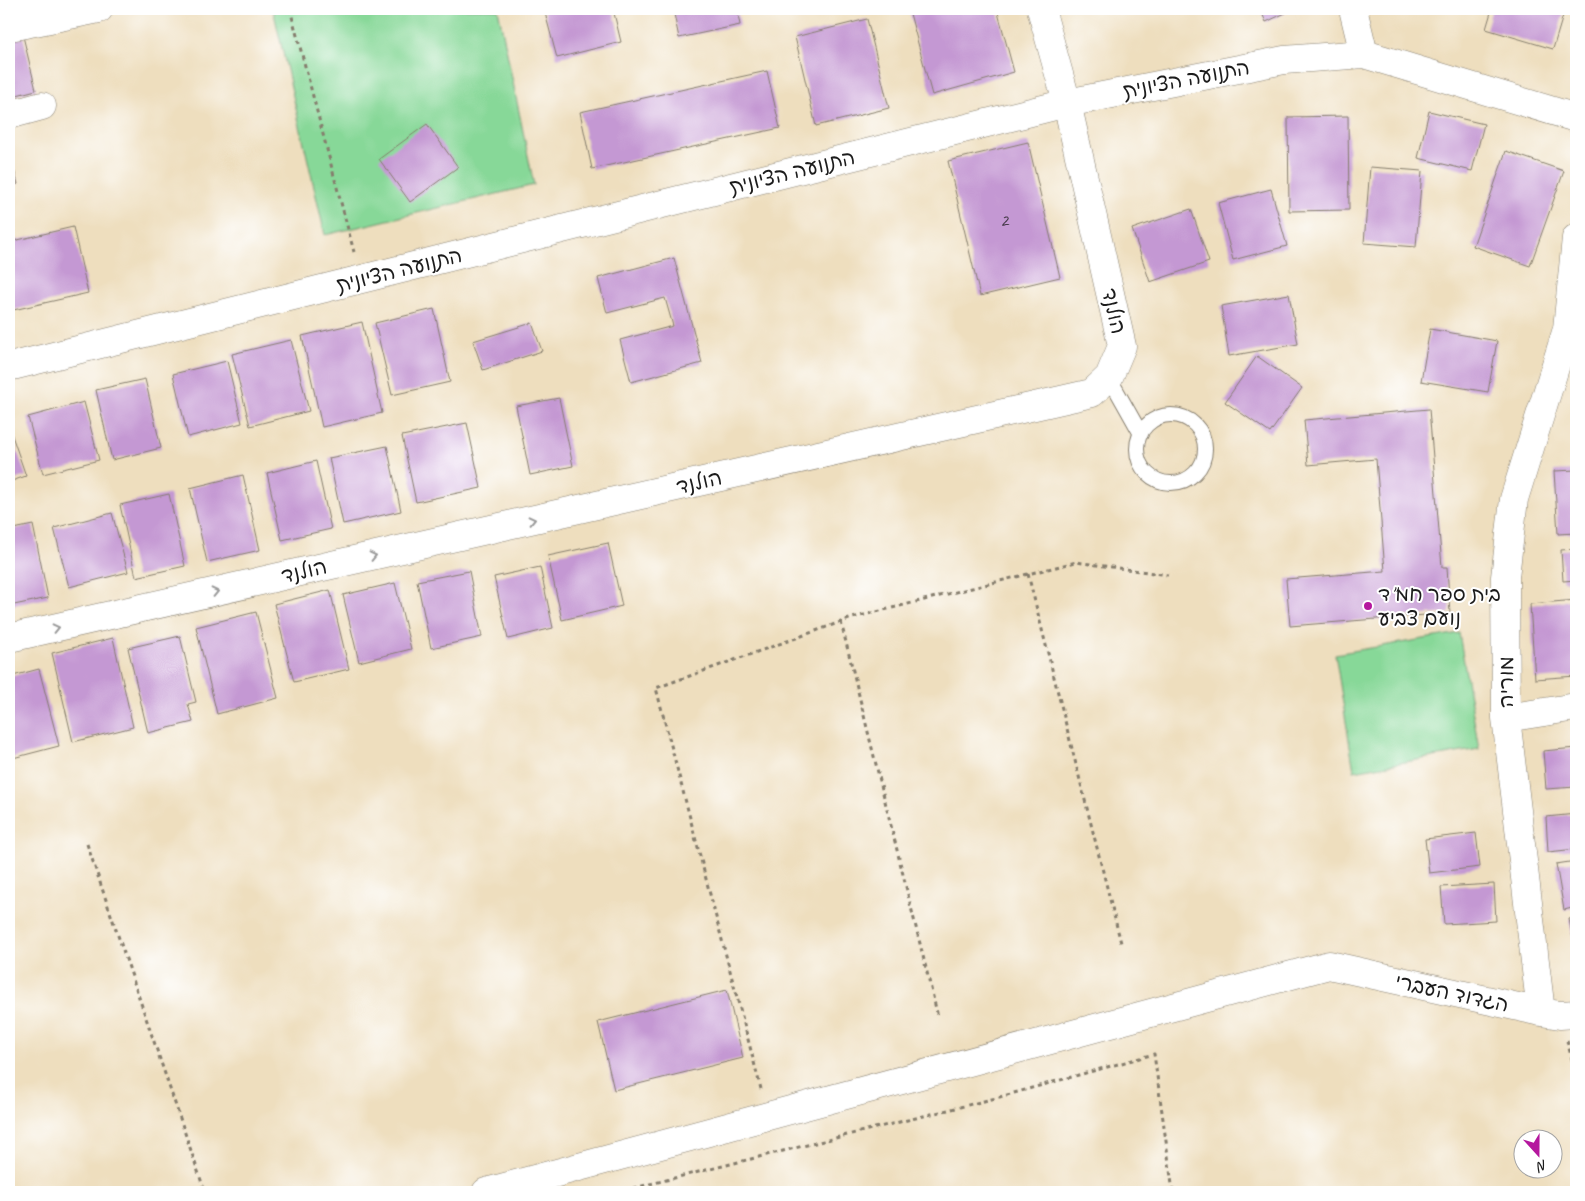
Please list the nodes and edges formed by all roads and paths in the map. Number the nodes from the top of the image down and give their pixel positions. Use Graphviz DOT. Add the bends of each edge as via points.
graph roads {
  1 [pos="99,9"];
  2 [pos="290,9"];
  3 [pos="1041,9"];
  4 [pos="1352,9"];
  5 [pos="13,17"];
  6 [pos="1364,54"];
  7 [pos="1067,103"];
  8 [pos="42,106"];
  9 [pos="9,115"];
  10 [pos="1576,118"];
  11 [pos="1576,238"];
  12 [pos="361,280"];
  13 [pos="9,367"];
  14 [pos="1101,385"];
  15 [pos="1141,434"];
  16 [pos="1028,574"];
  17 [pos="1168,575"];
  18 [pos="841,622"];
  19 [pos="9,638"];
  20 [pos="1576,707"];
  21 [pos="1506,718"];
  22 [pos="87,844"];
  23 [pos="1121,943"];
  24 [pos="1541,1012"];
  25 [pos="1576,1014"];
  26 [pos="938,1017"];
  27 [pos="768,1116"];
  28 [pos="205,1192"];
  29 [pos="486,1192"];
  30 [pos="618,1192"];
  31 [pos="1173,1192"];
  1 -- 5 [label="street"];
  2 -- 12 [label="path"];
  3 -- 7 [label="street, הולנד"];
  4 -- 6 [label="street"];
  6 -- 7 [label="street, התנועה הציונית" via="1284,60"];
  6 -- 10 [label="street, התנועה הציונית"];
  7 -- 12 [label="street, התנועה הציונית"];
  7 -- 14 [label="street, הולנד" via="1122,346"];
  8 -- 9 [label="street"];
  11 -- 21 [label="street, מוריה" via="1567,328 1514,499 1505,577"];
  12 -- 13 [label="street, התנועה הציונית"];
  14 -- 15 [label="lane"];
  19 -- 14 [label="street, הולנד, one-way"];
  15 -- 15 [label="lane" via="1137,445 1140,464 1151,477 1174,483 1190,477 1202,464 1204,442 1198,428 1190,421 1179,416 1158,418"];
  16 -- 17 [label="path" via="1076,562"];
  16 -- 18 [label="path"];
  16 -- 23 [label="path"];
  18 -- 26 [label="path"];
  18 -- 27 [label="path" via="656,688"];
  20 -- 21 [label="street"];
  21 -- 24 [label="street, מוריה"];
  22 -- 28 [label="path"];
  24 -- 25 [label="street, הגדוד העברי"];
  24 -- 27 [label="street, הגדוד העברי" via="1329,965"];
  27 -- 29 [label="street"];
  30 -- 31 [label="path" via="986,1101 1154,1054"];
}
